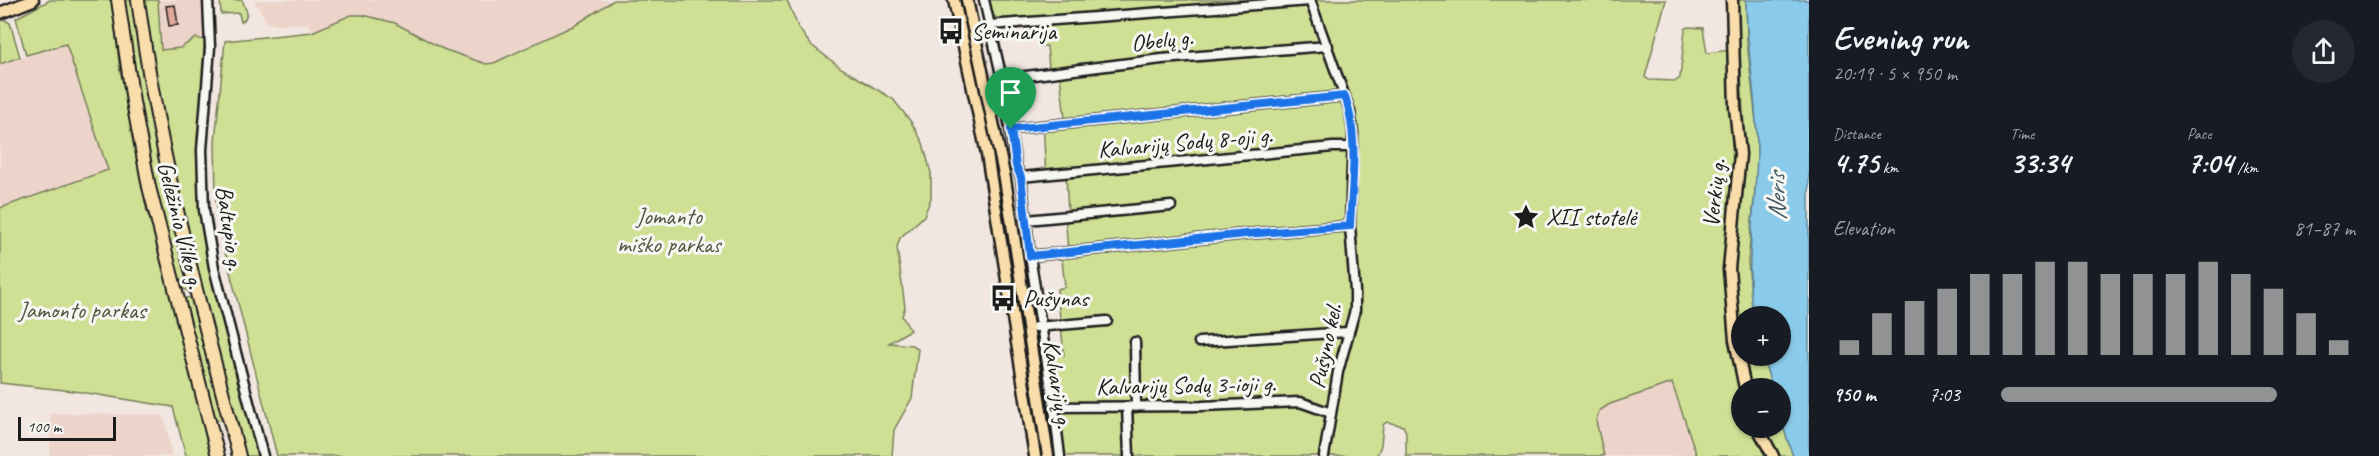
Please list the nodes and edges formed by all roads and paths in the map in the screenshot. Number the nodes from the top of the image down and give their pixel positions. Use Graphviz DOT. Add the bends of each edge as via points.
graph roads {
  1 [pos="21,0"];
  2 [pos="33,0"];
  3 [pos="118,0"];
  4 [pos="138,0"];
  5 [pos="208,0"];
  6 [pos="954,0"];
  7 [pos="967,0"];
  8 [pos="984,0"];
  9 [pos="1732,0"];
  10 [pos="1310,1"];
  11 [pos="0,12"];
  12 [pos="990,25"];
  13 [pos="1328,46"];
  14 [pos="1002,79"];
  15 [pos="1345,96"];
  16 [pos="1011,129"];
  17 [pos="1353,147"];
  18 [pos="1021,177"];
  19 [pos="1171,206"];
  20 [pos="1027,220"];
  21 [pos="1350,226"];
  22 [pos="1030,256"];
  23 [pos="194,287"];
  24 [pos="175,292"];
  25 [pos="1107,321"];
  26 [pos="1040,326"];
  27 [pos="1029,328"];
  28 [pos="1347,332"];
  29 [pos="1135,342"];
  30 [pos="1199,342"];
  31 [pos="1036,377"];
  32 [pos="1743,378"];
  33 [pos="1023,379"];
  34 [pos="1054,407"];
  35 [pos="1132,407"];
  36 [pos="1330,414"];
  37 [pos="233,432"];
  38 [pos="213,435"];
  39 [pos="1763,438"];
  40 [pos="218,456"];
  41 [pos="239,456"];
  42 [pos="263,456"];
  43 [pos="1035,456"];
  44 [pos="1048,456"];
  45 [pos="1060,456"];
  46 [pos="1129,456"];
  47 [pos="1324,456"];
  48 [pos="1773,456"];
  1 -- 11 [label="main road"];
  2 -- 11 [label="main road"];
  3 -- 24 [label="highway, Geležinio Vilko g." via="140,141"];
  4 -- 23 [label="highway, Geležinio Vilko g." via="154,108"];
  5 -- 42 [label="street, Baltupio g." via="210,47 202,150 204,210 214,267"];
  6 -- 33 [label="main road, Kalvarijų g." via="987,154"];
  7 -- 27 [label="main road, Kalvarijų g." via="1003,168"];
  8 -- 12 [label="street"];
  9 -- 32 [label="main road, Verkių g." via="1740,154 1729,269 1735,340"];
  10 -- 12 [label="street"];
  10 -- 13 [label="street, Pušyno kel."];
  12 -- 14 [label="street"];
  13 -- 14 [label="street, Obelų g." via="1162,58"];
  13 -- 15 [label="street, Pušyno kel."];
  14 -- 16 [label="street"];
  15 -- 16 [label="street"];
  15 -- 17 [label="street, Pušyno kel."];
  16 -- 18 [label="street"];
  17 -- 18 [label="street, Kalvarijų Sodų 8-oji g."];
  17 -- 21 [label="street, Pušyno kel."];
  18 -- 20 [label="street"];
  19 -- 20 [label="street"];
  20 -- 22 [label="street"];
  21 -- 22 [label="street"];
  21 -- 28 [label="street, Pušyno kel." via="1355,291"];
  22 -- 26 [label="street"];
  23 -- 24 [label="highway" via="187,294"];
  23 -- 37 [label="highway, Geležinio Vilko g."];
  24 -- 38 [label="highway, Geležinio Vilko g."];
  25 -- 26 [label="street"];
  26 -- 27 [label="street"];
  26 -- 34 [label="street"];
  27 -- 31 [label="main road, Kalvarijų g."];
  28 -- 30 [label="street"];
  28 -- 36 [label="street, Pušyno kel."];
  29 -- 35 [label="street"];
  31 -- 33 [label="main road"];
  31 -- 44 [label="main road, Kalvarijų g."];
  33 -- 43 [label="main road, Kalvarijų g."];
  34 -- 35 [label="street, Kalvarijų Sodų 3-ioji g."];
  34 -- 45 [label="street"];
  35 -- 36 [label="street, Kalvarijų Sodų 3-ioji g." via="1300,402"];
  35 -- 46 [label="street"];
  36 -- 47 [label="street, Pušyno kel."];
  37 -- 38 [label="highway" via="219,426"];
  37 -- 41 [label="highway, Geležinio Vilko g."];
  38 -- 40 [label="highway, Geležinio Vilko g."];
  39 -- 48 [label="main road"];
}
